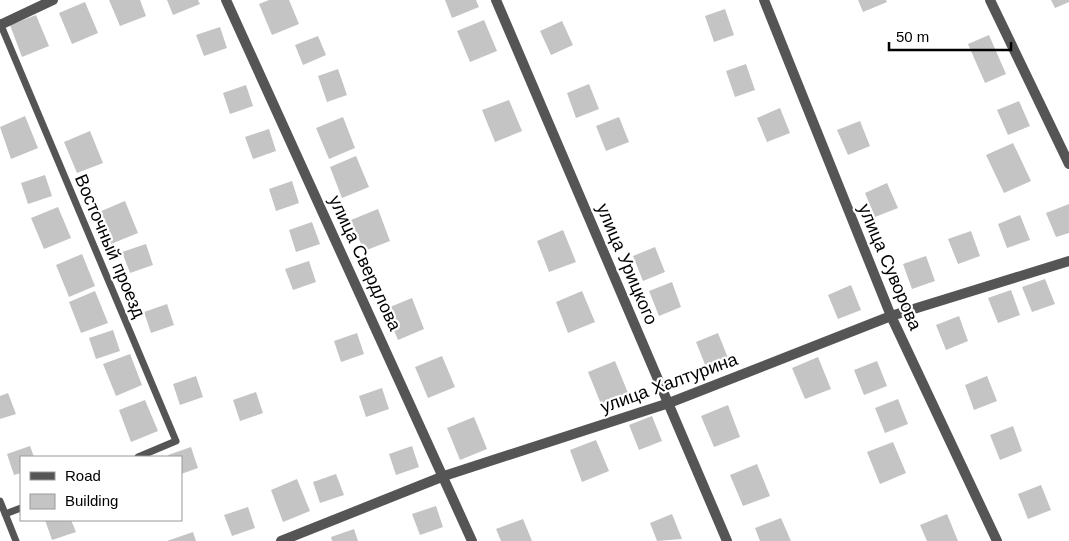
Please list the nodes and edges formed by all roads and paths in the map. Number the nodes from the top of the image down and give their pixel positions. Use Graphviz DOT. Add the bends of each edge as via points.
graph roads {
  1 [pos="53,0"];
  2 [pos="226,0"];
  3 [pos="496,0"];
  4 [pos="764,0"];
  5 [pos="990,0"];
  6 [pos="0,25"];
  7 [pos="1069,164"];
  8 [pos="1069,261"];
  9 [pos="891,316"];
  10 [pos="669,403"];
  11 [pos="140,456"];
  12 [pos="444,476"];
  13 [pos="0,501"];
  14 [pos="20,508"];
  15 [pos="5,514"];
  16 [pos="16,541"];
  17 [pos="281,541"];
  18 [pos="472,541"];
  19 [pos="727,541"];
  20 [pos="997,541"];
  1 -- 6 [label="street"];
  2 -- 12 [label="street, улица Свердлова"];
  3 -- 10 [label="street, улица Урицкого"];
  4 -- 9 [label="street, улица Суворова"];
  5 -- 7 [label="street"];
  6 -- 11 [label="lane, Восточный проезд" via="176,441"];
  8 -- 9 [label="street, улица Халтурина"];
  9 -- 10 [label="street, улица Халтурина"];
  9 -- 20 [label="street, улица Суворова"];
  10 -- 12 [label="street, улица Халтурина"];
  10 -- 19 [label="street, улица Урицкого"];
  12 -- 17 [label="street, улица Халтурина"];
  12 -- 18 [label="street, улица Свердлова"];
  13 -- 15 [label="lane"];
  14 -- 15 [label="lane"];
  15 -- 16 [label="lane"];
}
